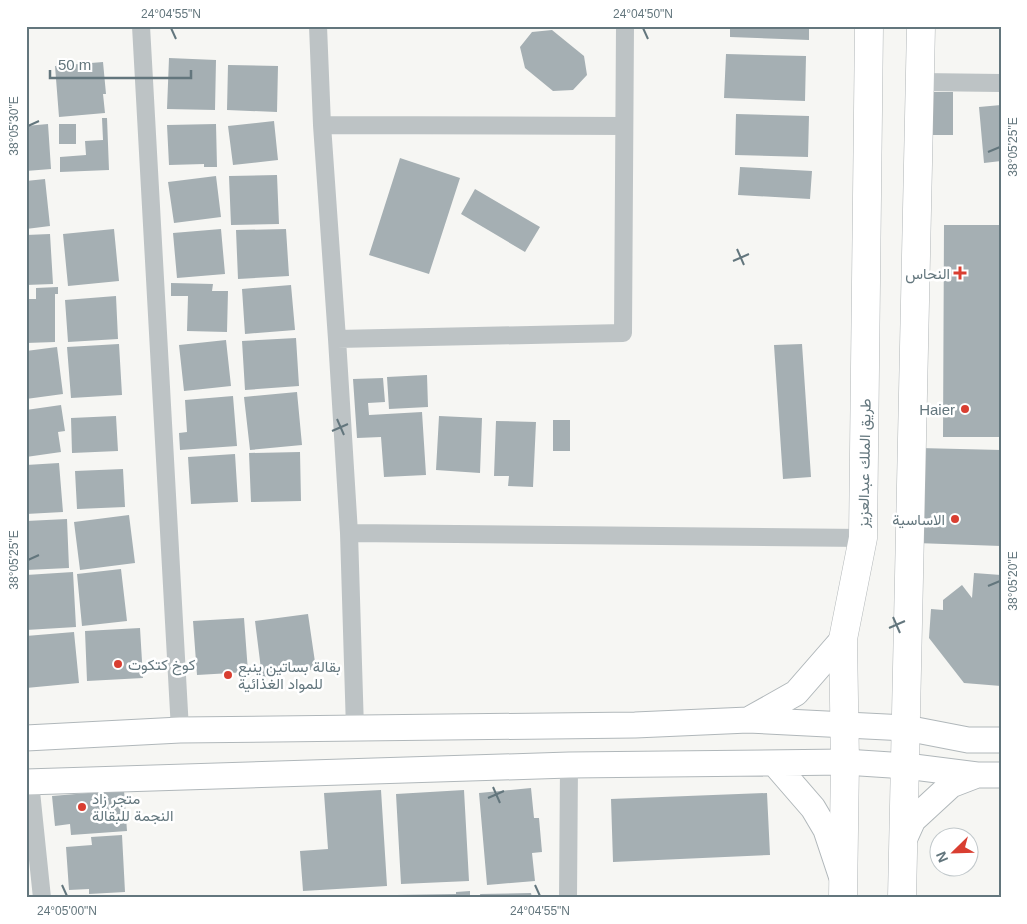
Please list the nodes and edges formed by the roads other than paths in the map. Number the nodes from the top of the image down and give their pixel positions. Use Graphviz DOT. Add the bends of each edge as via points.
graph roads {
  1 [pos="141,26"];
  2 [pos="318,26"];
  3 [pos="625,26"];
  4 [pos="869,26"];
  5 [pos="921,26"];
  6 [pos="920,82"];
  7 [pos="1001,83"];
  8 [pos="322,125"];
  9 [pos="624,126"];
  10 [pos="337,339"];
  11 [pos="349,533"];
  12 [pos="863,538"];
  13 [pos="844,638"];
  14 [pos="907,678"];
  15 [pos="748,720"];
  16 [pos="845,724"];
  17 [pos="906,728"];
  18 [pos="355,729"];
  19 [pos="180,730"];
  20 [pos="26,738"];
  21 [pos="968,740"];
  22 [pos="1001,740"];
  23 [pos="845,762"];
  24 [pos="774,763"];
  25 [pos="569,764"];
  26 [pos="906,766"];
  27 [pos="989,775"];
  28 [pos="28,782"];
  29 [pos="903,842"];
  30 [pos="843,890"];
  31 [pos="42,898"];
  32 [pos="568,898"];
  33 [pos="902,898"];
  1 -- 19 [label="street"];
  2 -- 8 [label="street"];
  3 -- 9 [label="street"];
  4 -- 12 [label="highway, طريق الملك عبدالعزيز"];
  5 -- 6 [label="highway"];
  6 -- 7 [label="street"];
  6 -- 14 [label="highway"];
  8 -- 9 [label="street"];
  8 -- 10 [label="street"];
  9 -- 10 [label="street" via="623,333"];
  10 -- 11 [label="street"];
  11 -- 12 [label="street"];
  11 -- 18 [label="street"];
  12 -- 13 [label="highway, طريق الملك عبدالعزيز"];
  13 -- 15 [label="main road" via="796,693"];
  13 -- 16 [label="highway, طريق الملك عبدالعزيز"];
  14 -- 17 [label="highway"];
  14 -- 21 [label="main road" via="915,702 928,720 942,730"];
  15 -- 16 [label="main road"];
  15 -- 18 [label="main road"];
  16 -- 17 [label="main road"];
  16 -- 23 [label="highway, طريق الملك عبدالعزيز"];
  17 -- 21 [label="main road"];
  17 -- 26 [label="highway"];
  18 -- 19 [label="main road"];
  19 -- 20 [label="main road"];
  21 -- 22 [label="main road"];
  23 -- 24 [label="main road"];
  23 -- 26 [label="main road"];
  23 -- 30 [label="highway, طريق الملك عبدالعزيز"];
  24 -- 25 [label="main road"];
  24 -- 30 [label="main road" via="813,808 826,830"];
  25 -- 28 [label="main road"];
  25 -- 32 [label="street"];
  26 -- 27 [label="main road"];
  26 -- 29 [label="highway"];
  27 -- 29 [label="main road" via="951,785 913,820"];
  28 -- 31 [label="street"];
  29 -- 33 [label="highway"];
}
